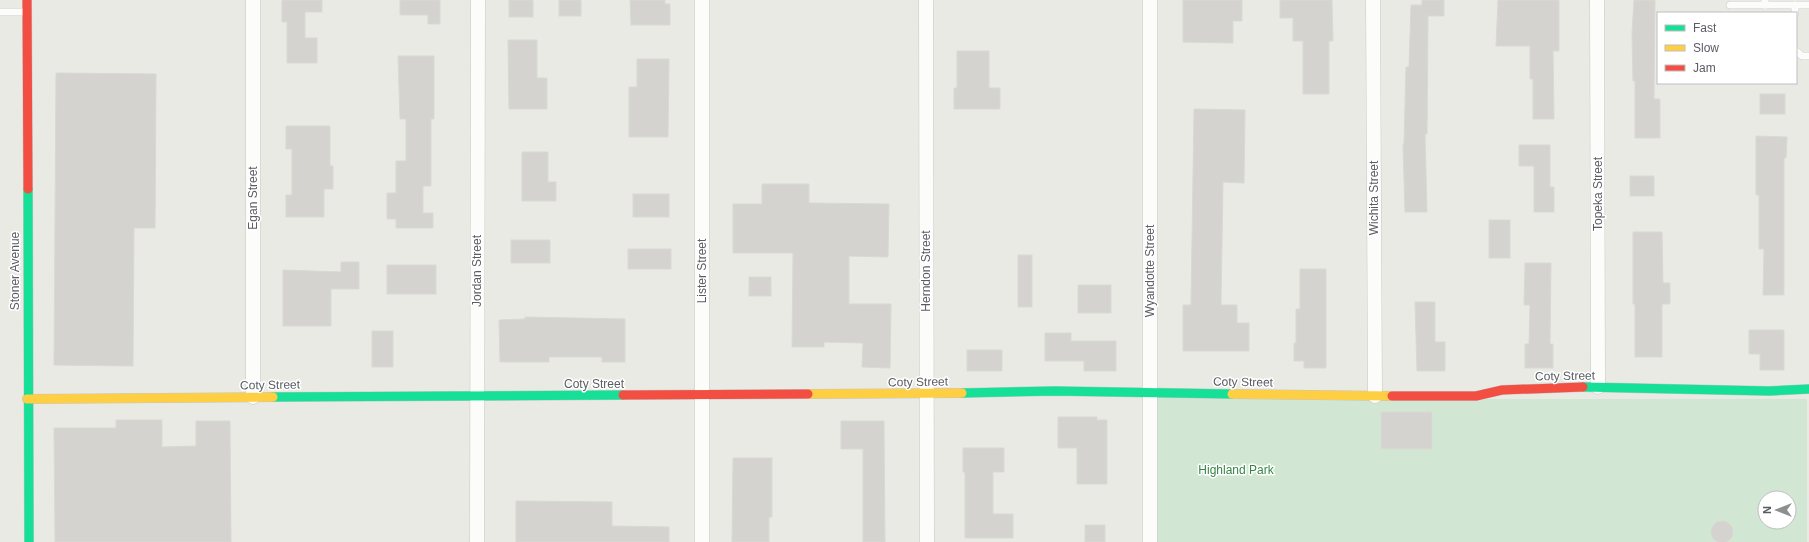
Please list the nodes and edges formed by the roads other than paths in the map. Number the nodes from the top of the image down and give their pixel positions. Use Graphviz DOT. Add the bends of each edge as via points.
graph roads {
  1 [pos="27,0"];
  2 [pos="253,0"];
  3 [pos="478,0"];
  4 [pos="702,0"];
  5 [pos="926,0"];
  6 [pos="1150,0"];
  7 [pos="1374,0"];
  8 [pos="1597,0"];
  9 [pos="1765,3"];
  10 [pos="1730,5"];
  11 [pos="1795,5"];
  12 [pos="1809,5"];
  13 [pos="0,12"];
  14 [pos="27,12"];
  15 [pos="1795,12"];
  16 [pos="1797,52"];
  17 [pos="1809,56"];
  18 [pos="1598,387"];
  19 [pos="1809,389"];
  20 [pos="1150,393"];
  21 [pos="926,394"];
  22 [pos="702,395"];
  23 [pos="477,396"];
  24 [pos="1375,396"];
  25 [pos="253,397"];
  26 [pos="27,400"];
  27 [pos="29,538"];
  28 [pos="20,542"];
  29 [pos="477,542"];
  30 [pos="702,542"];
  31 [pos="928,542"];
  32 [pos="1150,542"];
  1 -- 14 [label="street, Stoner Avenue"];
  2 -- 25 [label="street, Egan Street"];
  3 -- 23 [label="street, Jordan Street"];
  4 -- 22 [label="street, Lister Street"];
  5 -- 21 [label="street, Herndon Street"];
  6 -- 20 [label="street, Wyandotte Street"];
  7 -- 24 [label="street, Wichita Street"];
  8 -- 18 [label="street, Topeka Street"];
  9 -- 10 [label="lane"];
  9 -- 11 [label="lane"];
  11 -- 12 [label="lane"];
  11 -- 15 [label="lane"];
  13 -- 14 [label="lane"];
  14 -- 26 [label="street, Stoner Avenue"];
  16 -- 17 [label="lane" via="1802,56"];
  18 -- 19 [label="street, Coty Street" via="1769,391"];
  18 -- 24 [label="street, Coty Street" via="1502,390 1476,396"];
  20 -- 21 [label="street, Coty Street" via="1055,391"];
  20 -- 24 [label="street, Coty Street"];
  20 -- 32 [label="street, Wyandotte Street"];
  21 -- 22 [label="street, Coty Street"];
  21 -- 31 [label="street, Herndon Street"];
  22 -- 23 [label="street, Coty Street"];
  22 -- 30 [label="street, Lister Street"];
  23 -- 25 [label="street, Coty Street"];
  23 -- 29 [label="street, Jordan Street"];
  25 -- 26 [label="street, Coty Street"];
  26 -- 27 [label="street, Stoner Avenue"];
  27 -- 28 [label="street"];
}
